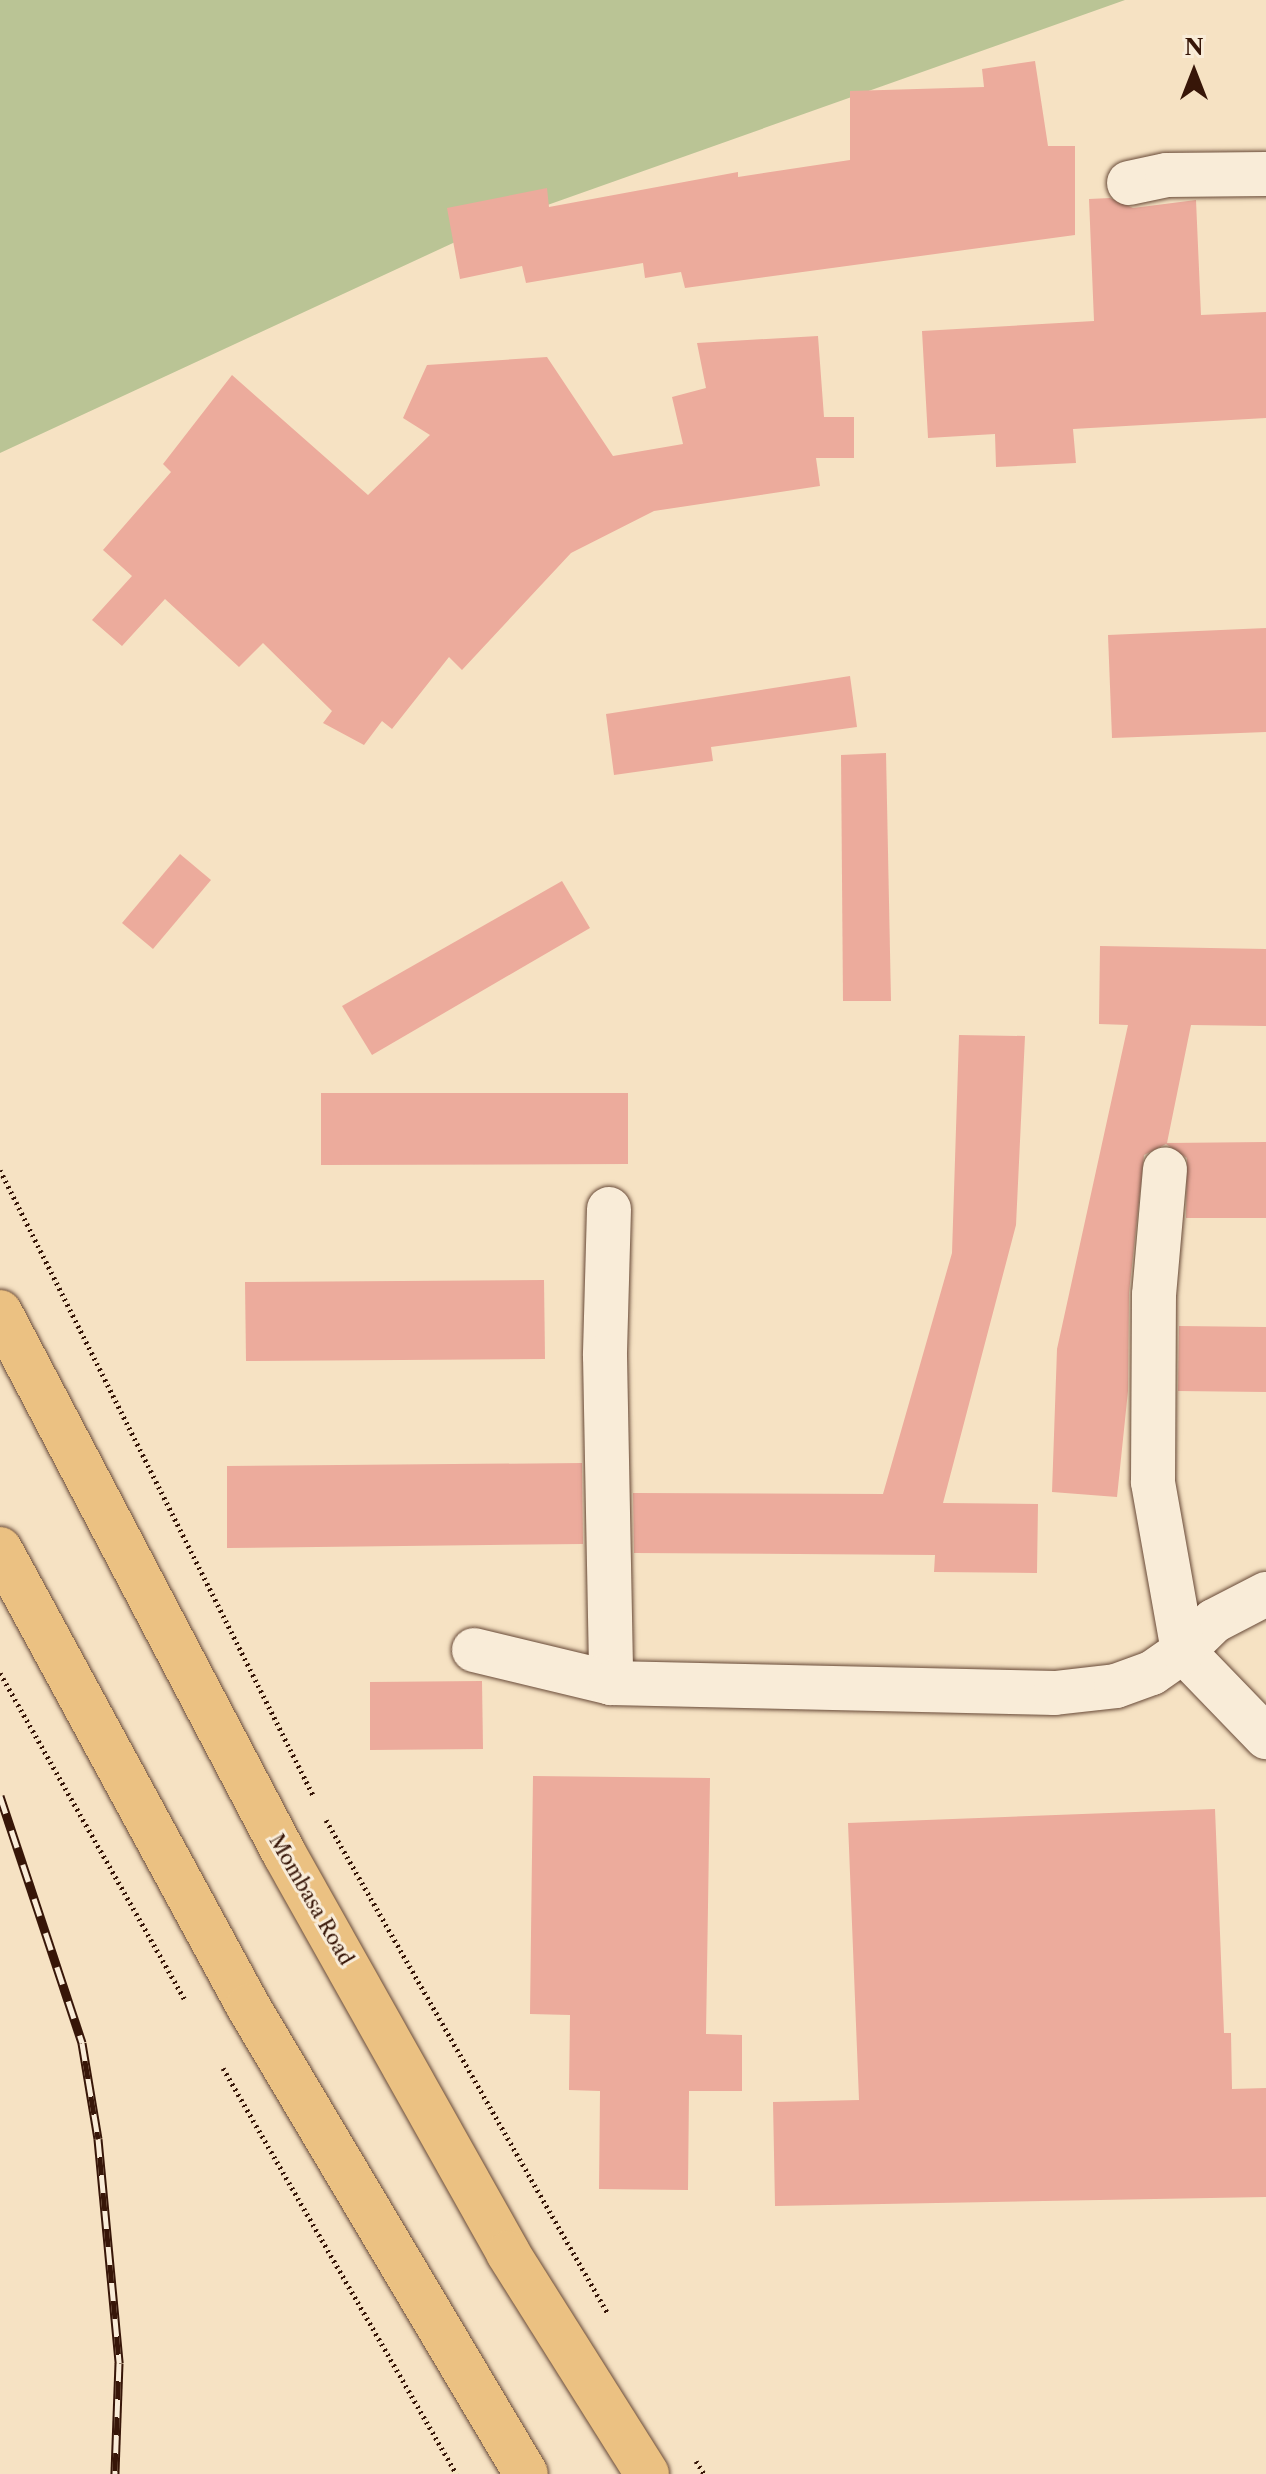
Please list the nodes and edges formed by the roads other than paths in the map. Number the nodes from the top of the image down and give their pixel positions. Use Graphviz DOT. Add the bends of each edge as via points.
graph roads {
  1 [pos="1266,174"];
  2 [pos="1129,183"];
  3 [pos="1165,1169"];
  4 [pos="609,1209"];
  5 [pos="0,1312"];
  6 [pos="0,1549"];
  7 [pos="1266,1594"];
  8 [pos="474,1650"];
  9 [pos="1183,1651"];
  10 [pos="611,1683"];
  11 [pos="1266,1737"];
  12 [pos="526,2474"];
  13 [pos="647,2474"];
  1 -- 2 [label="street" via="1167,175"];
  3 -- 9 [label="street" via="1154,1295 1153,1482"];
  4 -- 10 [label="street" via="605,1356"];
  5 -- 13 [label="highway, Mombasa Road" via="285,1855 508,2253"];
  6 -- 12 [label="highway" via="248,2006"];
  7 -- 9 [label="street" via="1214,1621"];
  8 -- 10 [label="street"];
  9 -- 10 [label="street" via="1152,1673 1116,1686 1055,1693"];
  9 -- 11 [label="street"];
}
